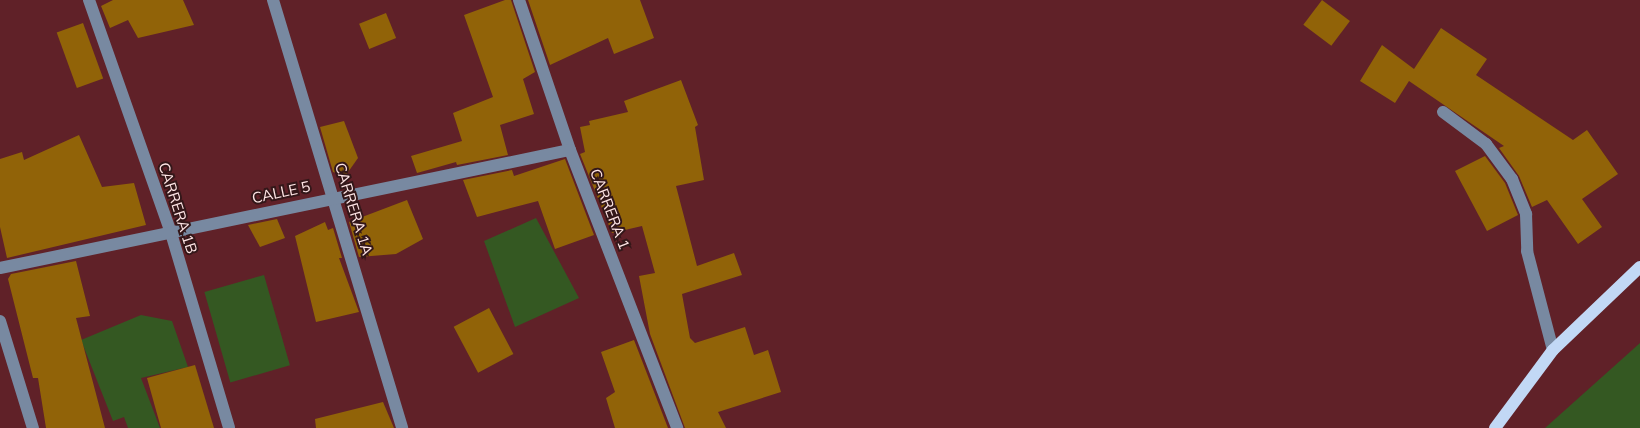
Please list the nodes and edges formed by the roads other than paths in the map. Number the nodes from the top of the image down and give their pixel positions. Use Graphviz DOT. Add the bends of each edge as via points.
graph roads {
  1 [pos="89,0"];
  2 [pos="273,0"];
  3 [pos="519,0"];
  4 [pos="1443,112"];
  5 [pos="570,150"];
  6 [pos="334,197"];
  7 [pos="171,233"];
  8 [pos="1640,266"];
  9 [pos="0,268"];
  10 [pos="0,321"];
  11 [pos="1553,350"];
  12 [pos="33,428"];
  13 [pos="229,428"];
  14 [pos="402,428"];
  15 [pos="677,428"];
  16 [pos="1495,428"];
  1 -- 7 [label="street, CARRERA 1B"];
  2 -- 6 [label="street, CARRERA 1A"];
  3 -- 5 [label="street, CARRERA 1"];
  4 -- 11 [label="street" via="1486,144 1512,179 1526,214 1527,251"];
  5 -- 6 [label="street, CALLE 5"];
  5 -- 15 [label="street, CARRERA 1"];
  6 -- 7 [label="street, CALLE 5"];
  6 -- 14 [label="street, CARRERA 1A"];
  7 -- 9 [label="street, CALLE 5"];
  7 -- 13 [label="street, CARRERA 1B"];
  8 -- 11 [label="main road"];
  10 -- 12 [label="street"];
  11 -- 16 [label="main road"];
}
